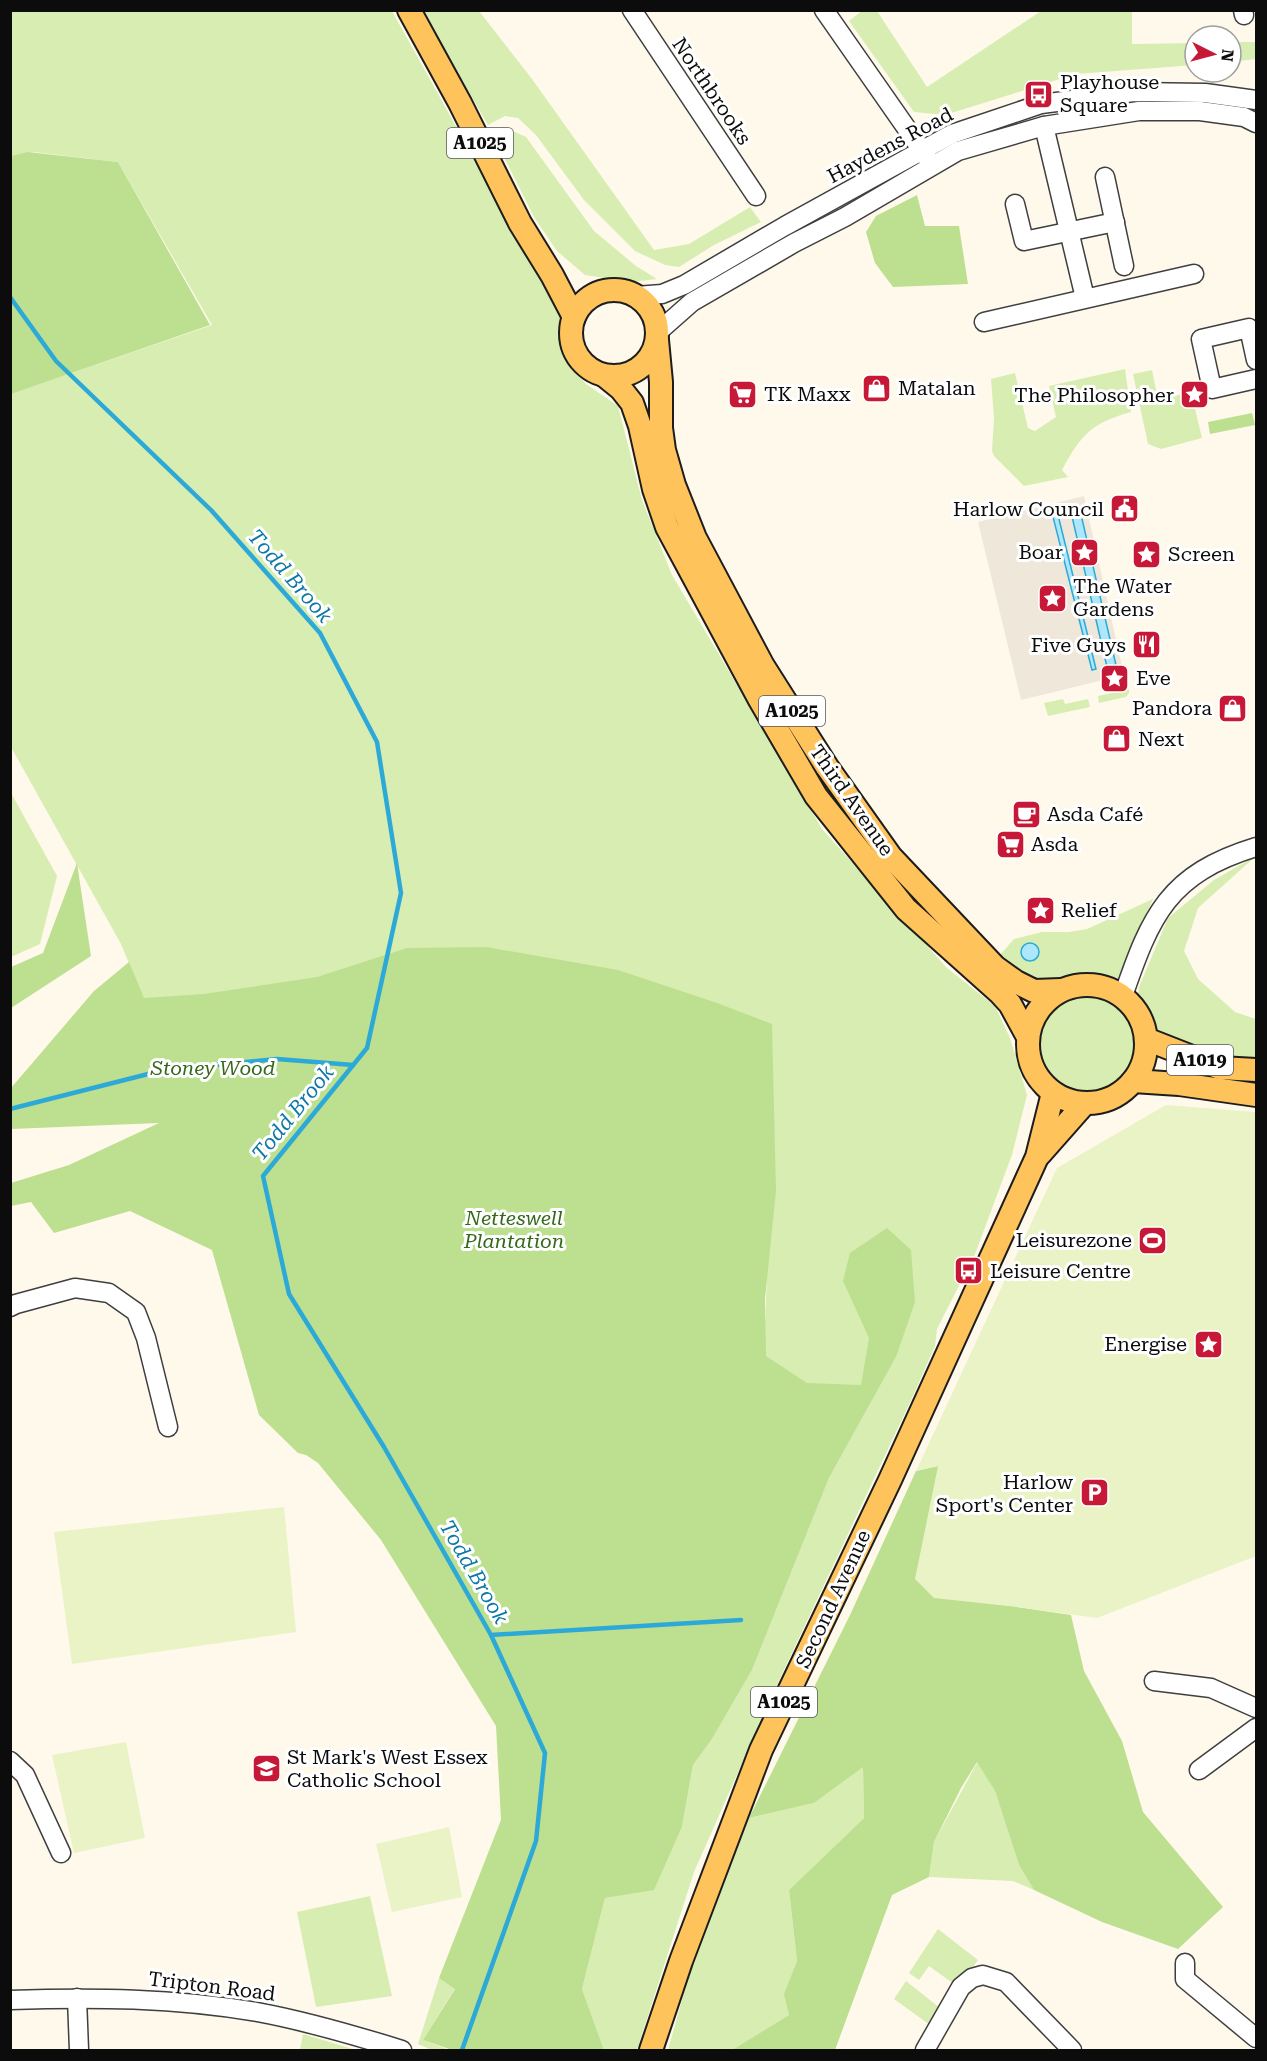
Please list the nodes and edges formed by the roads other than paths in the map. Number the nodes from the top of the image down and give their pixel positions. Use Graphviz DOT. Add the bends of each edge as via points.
graph roads {
  1 [pos="409,10"];
  2 [pos="632,10"];
  3 [pos="828,12"];
  4 [pos="1257,100"];
  5 [pos="1257,123"];
  6 [pos="1044,126"];
  7 [pos="927,158"];
  8 [pos="1105,177"];
  9 [pos="756,196"];
  10 [pos="1015,204"];
  11 [pos="1115,222"];
  12 [pos="1069,232"];
  13 [pos="1124,266"];
  14 [pos="1194,274"];
  15 [pos="552,275"];
  16 [pos="595,294"];
  17 [pos="636,296"];
  18 [pos="1085,298"];
  19 [pos="574,317"];
  20 [pos="984,322"];
  21 [pos="1253,327"];
  22 [pos="657,336"];
  23 [pos="1257,360"];
  24 [pos="604,376"];
  25 [pos="1257,379"];
  26 [pos="1257,847"];
  27 [pos="1062,990"];
  28 [pos="1123,996"];
  29 [pos="1028,1037"];
  30 [pos="1146,1039"];
  31 [pos="1257,1070"];
  32 [pos="1133,1081"];
  33 [pos="1053,1093"];
  34 [pos="1257,1095"];
  35 [pos="1085,1103"];
  36 [pos="1037,1157"];
  37 [pos="10,1307"];
  38 [pos="168,1427"];
  39 [pos="1154,1681"];
  40 [pos="1257,1708"];
  41 [pos="1257,1728"];
  42 [pos="10,1761"];
  43 [pos="1199,1770"];
  44 [pos="61,1853"];
  45 [pos="1185,1963"];
  46 [pos="76,1998"];
  47 [pos="10,2000"];
  48 [pos="1257,2038"];
  49 [pos="80,2050"];
  50 [pos="402,2050"];
  51 [pos="651,2050"];
  52 [pos="925,2050"];
  53 [pos="1072,2050"];
  1 -- 15 [label="main road, A1025" via="520,223"];
  2 -- 9 [label="street, Northbrooks"];
  3 -- 7 [label="street"];
  4 -- 7 [label="street, Haydens Road" via="1205,93 1134,92 1041,104 952,134"];
  5 -- 6 [label="street, Haydens Road" via="1244,117 1200,111 1139,111"];
  6 -- 7 [label="street, Haydens Road"];
  6 -- 12 [label="street"];
  7 -- 17 [label="street, Haydens Road" via="785,226 684,285 662,294"];
  7 -- 22 [label="street, Haydens Road" via="845,217 692,302"];
  8 -- 11 [label="street"];
  10 -- 12 [label="street" via="1024,241"];
  11 -- 12 [label="street"];
  11 -- 13 [label="street"];
  12 -- 18 [label="street"];
  14 -- 18 [label="street"];
  15 -- 16 [label="main road"];
  15 -- 19 [label="main road, A1025"];
  16 -- 17 [label="main road" via="609,290"];
  16 -- 19 [label="main road" via="579,307"];
  17 -- 22 [label="main road, A1025" via="653,314"];
  18 -- 20 [label="street"];
  19 -- 24 [label="main road, A1025" via="571,341 575,353"];
  21 -- 23 [label="street"];
  21 -- 25 [label="street" via="1201,339 1212,389"];
  22 -- 24 [label="main road" via="644,365 619,377"];
  22 -- 27 [label="main road, Third Avenue / A1025" via="661,428 674,485 695,538 763,666 826,767 891,857 995,967 1034,991"];
  24 -- 29 [label="main road, Third Avenue / A1025" via="632,403 667,527 816,796 906,909 1010,1004"];
  26 -- 28 [label="street" via="1198,872 1162,905 1138,952"];
  27 -- 28 [label="main road" via="1097,985"];
  27 -- 29 [label="main road" via="1042,1005 1032,1020"];
  28 -- 30 [label="main road" via="1139,1015"];
  29 -- 33 [label="main road" via="1036,1074"];
  30 -- 31 [label="main road, A1019" via="1220,1068"];
  30 -- 32 [label="main road" via="1144,1060"];
  32 -- 34 [label="main road, A1019"];
  32 -- 35 [label="main road" via="1109,1099"];
  33 -- 35 [label="main road"];
  33 -- 36 [label="main road, Second Avenue / A1025"];
  35 -- 36 [label="main road, Second Avenue / A1025"];
  36 -- 51 [label="main road, Second Avenue / A1025" via="890,1480 761,1750"];
  37 -- 38 [label="street" via="75,1288 109,1293 136,1312"];
  39 -- 40 [label="street" via="1211,1688"];
  41 -- 43 [label="street"];
  42 -- 44 [label="street" via="25,1775"];
  45 -- 48 [label="street" via="1185,1979"];
  46 -- 47 [label="street, Tripton Road"];
  46 -- 49 [label="street"];
  46 -- 50 [label="street, Tripton Road" via="136,1999 256,2012 316,2024"];
  52 -- 53 [label="street" via="961,1987 983,1975 1006,1982"];
}
